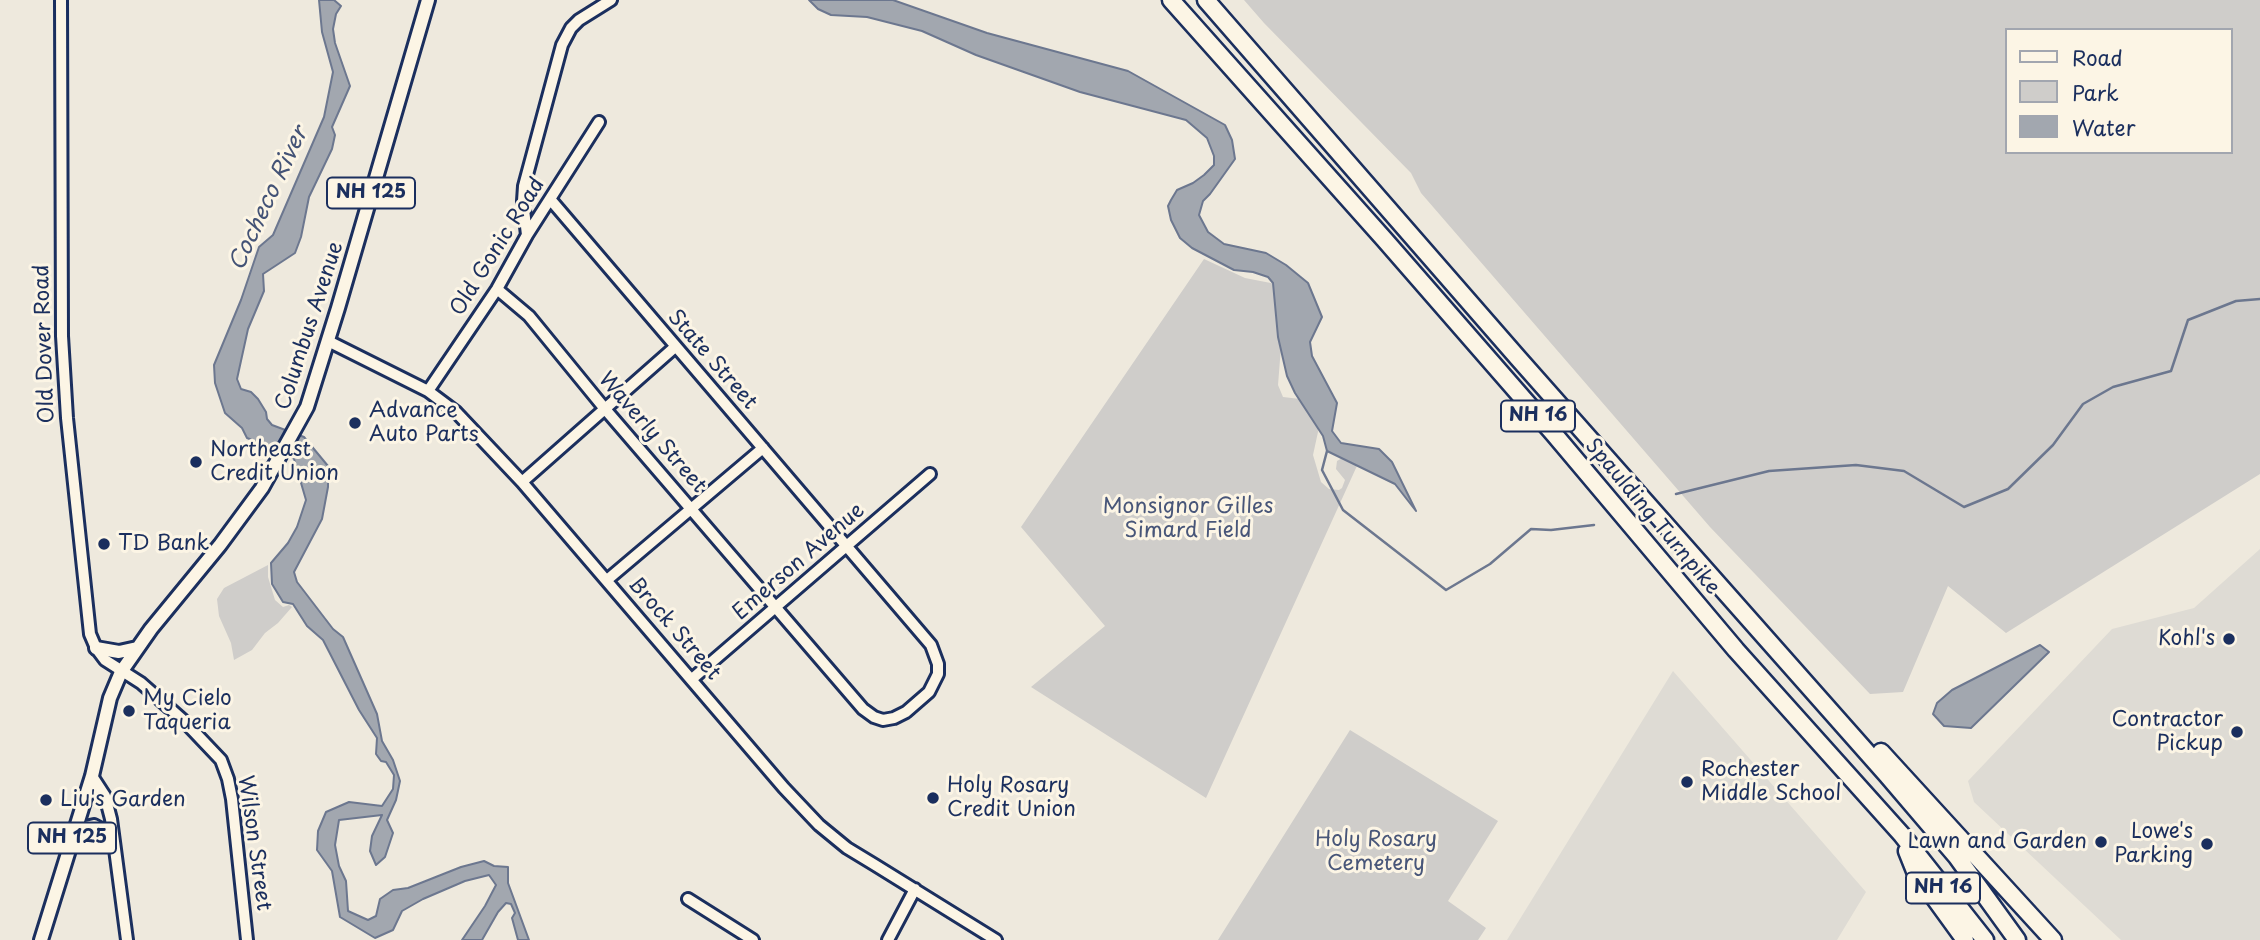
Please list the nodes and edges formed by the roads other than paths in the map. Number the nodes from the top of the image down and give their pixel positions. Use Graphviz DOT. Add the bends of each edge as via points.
graph roads {
  1 [pos="61,0"];
  2 [pos="428,0"];
  3 [pos="611,0"];
  4 [pos="1171,0"];
  5 [pos="1206,0"];
  6 [pos="599,122"];
  7 [pos="550,199"];
  8 [pos="527,235"];
  9 [pos="496,289"];
  10 [pos="328,341"];
  11 [pos="675,347"];
  12 [pos="428,391"];
  13 [pos="605,409"];
  14 [pos="763,448"];
  15 [pos="930,474"];
  16 [pos="522,482"];
  17 [pos="691,509"];
  18 [pos="845,547"];
  19 [pos="607,580"];
  20 [pos="774,608"];
  21 [pos="96,648"];
  22 [pos="137,648"];
  23 [pos="1790,666"];
  24 [pos="121,672"];
  25 [pos="692,679"];
  26 [pos="92,776"];
  27 [pos="74,833"];
  28 [pos="1902,835"];
  29 [pos="114,841"];
  30 [pos="915,889"];
  31 [pos="688,899"];
  32 [pos="738,936"];
  33 [pos="41,940"];
  34 [pos="127,940"];
  35 [pos="247,940"];
  36 [pos="753,940"];
  37 [pos="888,940"];
  38 [pos="996,940"];
  39 [pos="1965,940"];
  40 [pos="1985,940"];
  41 [pos="2017,940"];
  42 [pos="2053,940"];
  1 -- 21 [label="street, Old Dover Road" via="66,418 85,603"];
  2 -- 10 [label="main road, Columbus Avenue / NH 125"];
  3 -- 8 [label="street" via="579,20 562,45 524,186"];
  4 -- 28 [label="highway, Spaulding Turnpike / NH 16"];
  5 -- 23 [label="highway, Spaulding Turnpike / NH 16"];
  6 -- 7 [label="street, Old Gonic Road"];
  7 -- 8 [label="street, Old Gonic Road"];
  7 -- 11 [label="street, State Street"];
  8 -- 9 [label="street, Old Gonic Road"];
  9 -- 12 [label="street, Old Gonic Road"];
  9 -- 13 [label="street, Waverly Street" via="529,316"];
  10 -- 12 [label="street, Brock Street"];
  10 -- 22 [label="main road, Columbus Avenue / NH 125" via="307,407 262,488"];
  11 -- 13 [label="street"];
  11 -- 14 [label="street, State Street"];
  12 -- 16 [label="street, Brock Street" via="472,427"];
  13 -- 16 [label="street"];
  13 -- 17 [label="street, Waverly Street"];
  14 -- 17 [label="street"];
  14 -- 18 [label="street, State Street"];
  15 -- 18 [label="street, Emerson Avenue"];
  16 -- 19 [label="street, Brock Street"];
  17 -- 19 [label="street"];
  17 -- 20 [label="street, Waverly Street"];
  18 -- 20 [label="street, Emerson Avenue"];
  18 -- 20 [label="street, Waverly Street" via="931,645 938,674 922,699 894,718 883,720 867,712"];
  19 -- 25 [label="street, Brock Street"];
  20 -- 25 [label="street, Emerson Avenue"];
  21 -- 22 [label="main road" via="119,652"];
  21 -- 24 [label="street"];
  22 -- 24 [label="main road, Columbus Avenue / NH 125"];
  23 -- 41 [label="highway, Spaulding Turnpike / NH 16" via="1958,857"];
  23 -- 42 [label="highway" via="1848,717"];
  24 -- 26 [label="main road, Columbus Avenue / NH 125" via="110,698"];
  24 -- 35 [label="street, Wilson Street" via="141,683 221,760 232,799"];
  25 -- 30 [label="street, Brock Street" via="820,825"];
  26 -- 27 [label="main road, Columbus Avenue / NH 125"];
  26 -- 29 [label="street" via="105,796"];
  27 -- 29 [label="street" via="94,825"];
  27 -- 33 [label="main road, Columbus Avenue / NH 125"];
  28 -- 39 [label="highway" via="1914,871"];
  28 -- 40 [label="highway, Spaulding Turnpike / NH 16"];
  29 -- 34 [label="street"];
  30 -- 37 [label="street"];
  30 -- 38 [label="street, Brock Street"];
  31 -- 32 [label="street"];
  32 -- 36 [label="street"];
}
